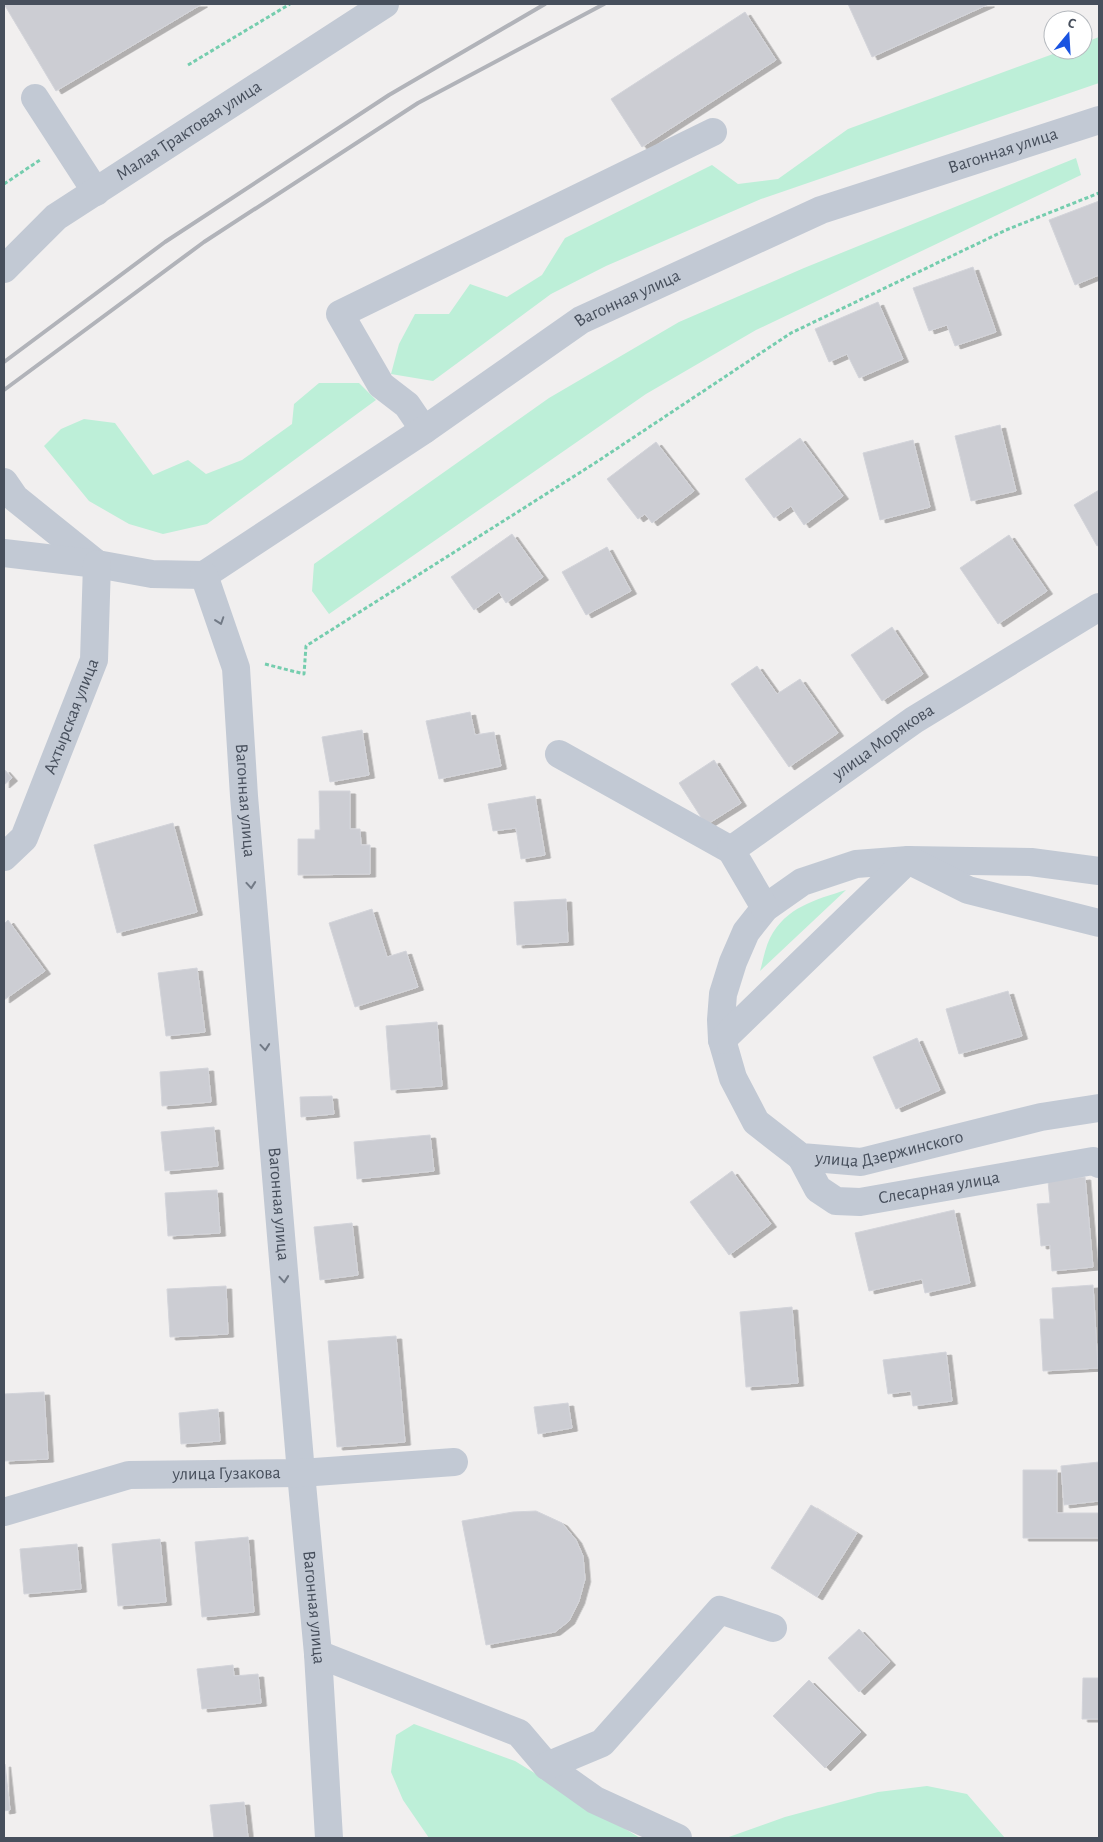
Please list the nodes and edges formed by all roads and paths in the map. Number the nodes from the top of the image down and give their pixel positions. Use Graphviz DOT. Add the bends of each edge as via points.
graph roads {
  1 [pos="290,4"];
  2 [pos="385,4"];
  3 [pos="188,65"];
  4 [pos="35,98"];
  5 [pos="1099,120"];
  6 [pos="713,132"];
  7 [pos="96,192"];
  8 [pos="1099,193"];
  9 [pos="4,269"];
  10 [pos="424,430"];
  11 [pos="9,490"];
  12 [pos="4,553"];
  13 [pos="97,564"];
  14 [pos="204,575"];
  15 [pos="1099,607"];
  16 [pos="267,664"];
  17 [pos="559,754"];
  18 [pos="731,850"];
  19 [pos="4,857"];
  20 [pos="908,860"];
  21 [pos="1099,871"];
  22 [pos="765,908"];
  23 [pos="1099,923"];
  24 [pos="722,1040"];
  25 [pos="1099,1108"];
  26 [pos="801,1157"];
  27 [pos="1099,1164"];
  28 [pos="454,1462"];
  29 [pos="301,1473"];
  30 [pos="4,1512"];
  31 [pos="773,1628"];
  32 [pos="318,1654"];
  33 [pos="547,1766"];
  34 [pos="329,1838"];
  35 [pos="678,1838"];
  1 -- 3 [label="path"];
  2 -- 7 [label="street, Малая Трактовая улица"];
  4 -- 7 [label="street"];
  5 -- 10 [label="street, Вагонная улица" via="803,218 581,320"];
  6 -- 10 [label="street" via="340,314 380,385 408,405"];
  7 -- 9 [label="street, Малая Трактовая улица" via="56,217"];
  8 -- 16 [label="path" via="1006,230 791,333 595,463 306,646 304,674"];
  10 -- 14 [label="street, Вагонная улица"];
  11 -- 13 [label="street"];
  12 -- 13 [label="street"];
  13 -- 14 [label="street" via="152,574"];
  13 -- 19 [label="street, Ахтырская улица" via="94,660 24,838"];
  14 -- 29 [label="street, Вагонная улица, one-way" via="236,668 244,805"];
  15 -- 18 [label="street, улица Морякова" via="914,720"];
  17 -- 18 [label="street"];
  18 -- 22 [label="street"];
  20 -- 21 [label="street, улица Дзержинского" via="1031,862"];
  20 -- 22 [label="street, улица Дзержинского" via="856,864 802,882"];
  20 -- 23 [label="street" via="968,890"];
  20 -- 24 [label="street"];
  22 -- 24 [label="street, улица Дзержинского" via="746,932 733,962 723,994"];
  24 -- 26 [label="street, улица Дзержинского" via="733,1078 756,1122"];
  25 -- 26 [label="street, улица Дзержинского" via="1041,1117 861,1162"];
  26 -- 27 [label="street, Слесарная улица" via="818,1189 836,1201 860,1202 1093,1161"];
  28 -- 29 [label="street, улица Гузакова"];
  29 -- 30 [label="street, улица Гузакова" via="130,1475"];
  29 -- 32 [label="street, Вагонная улица"];
  31 -- 33 [label="street" via="720,1610 602,1743"];
  32 -- 33 [label="street" via="519,1733"];
  32 -- 34 [label="street, Вагонная улица"];
  33 -- 35 [label="street" via="595,1800"];
}
